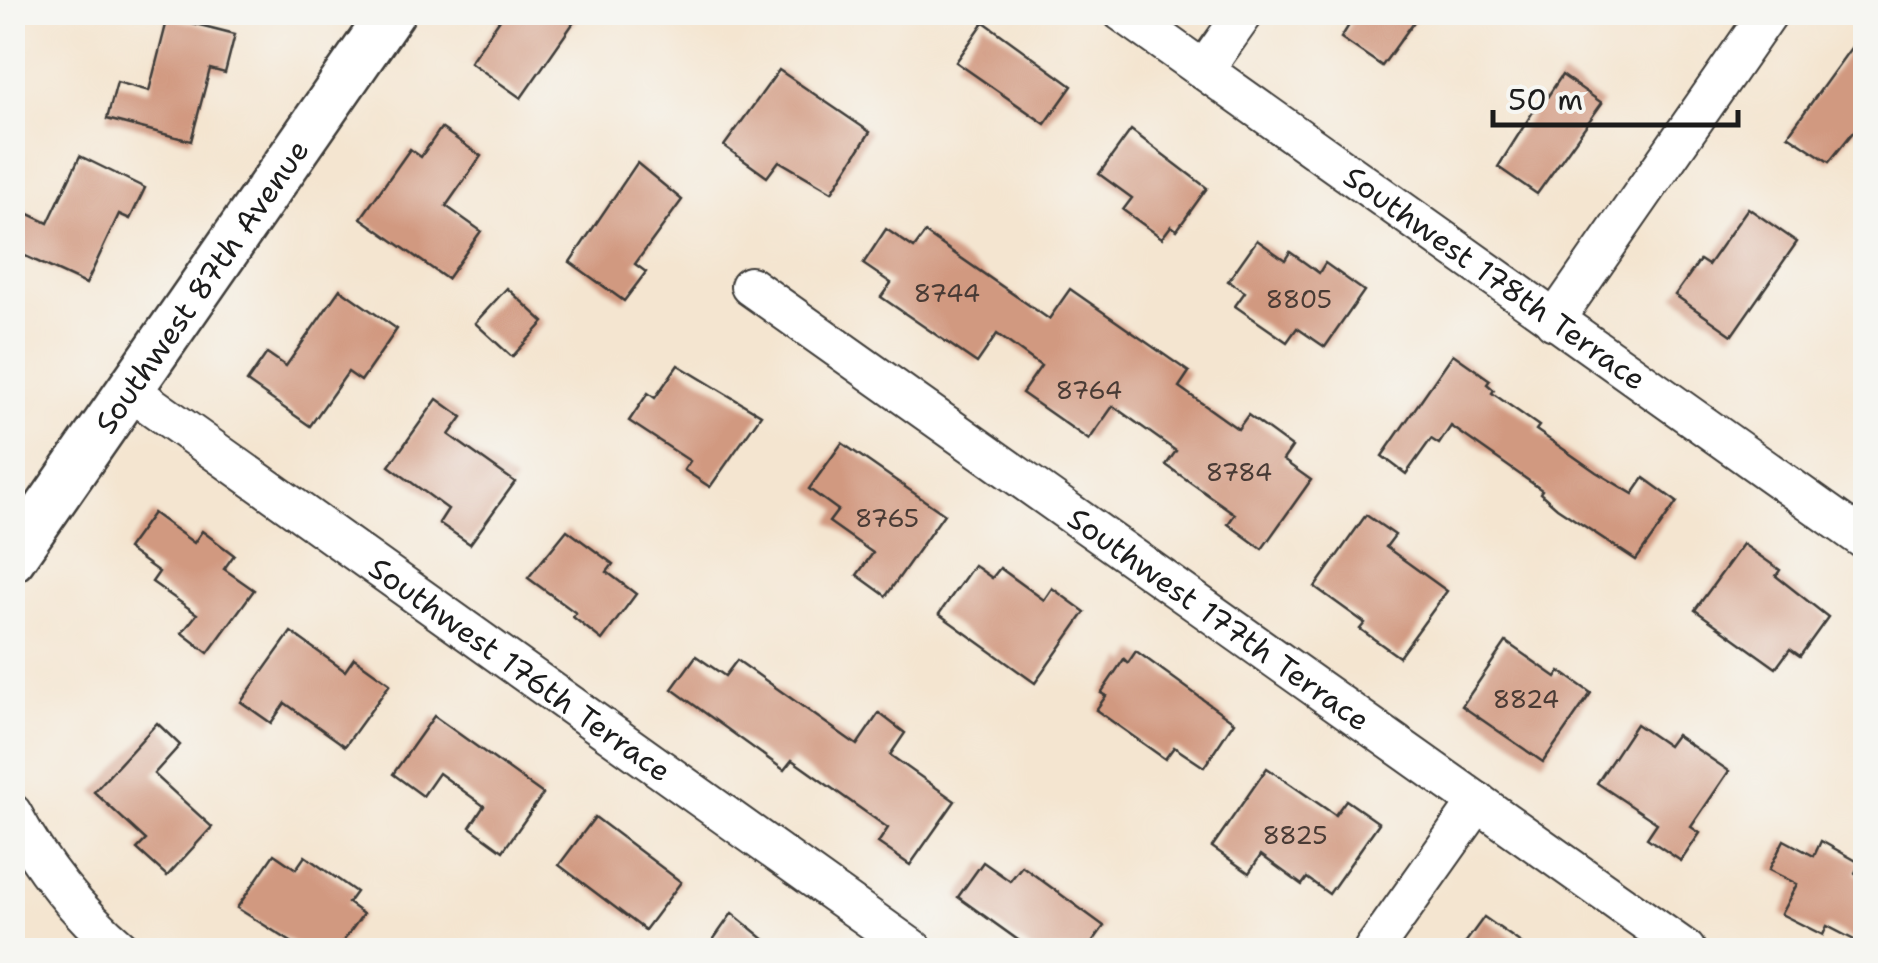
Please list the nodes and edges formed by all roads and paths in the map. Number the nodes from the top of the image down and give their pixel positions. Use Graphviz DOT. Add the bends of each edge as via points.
graph roads {
  1 [pos="392,12"];
  2 [pos="1122,12"];
  3 [pos="1245,12"];
  4 [pos="1769,12"];
  5 [pos="1204,70"];
  6 [pos="750,286"];
  7 [pos="1554,320"];
  8 [pos="128,389"];
  9 [pos="1866,541"];
  10 [pos="12,559"];
  11 [pos="1478,802"];
  12 [pos="12,813"];
  13 [pos="122,950"];
  14 [pos="914,950"];
  15 [pos="1373,950"];
  16 [pos="1686,950"];
  1 -- 8 [label="street, Southwest 87th Avenue"];
  2 -- 5 [label="street, Southwest 178th Terrace"];
  3 -- 5 [label="street"];
  4 -- 7 [label="street"];
  5 -- 7 [label="street, Southwest 178th Terrace"];
  6 -- 11 [label="street, Southwest 177th Terrace"];
  7 -- 9 [label="street, Southwest 178th Terrace"];
  8 -- 10 [label="street, Southwest 87th Avenue"];
  8 -- 14 [label="street, Southwest 176th Terrace"];
  11 -- 15 [label="street"];
  11 -- 16 [label="street, Southwest 177th Terrace"];
  12 -- 13 [label="street" via="70,900"];
}
